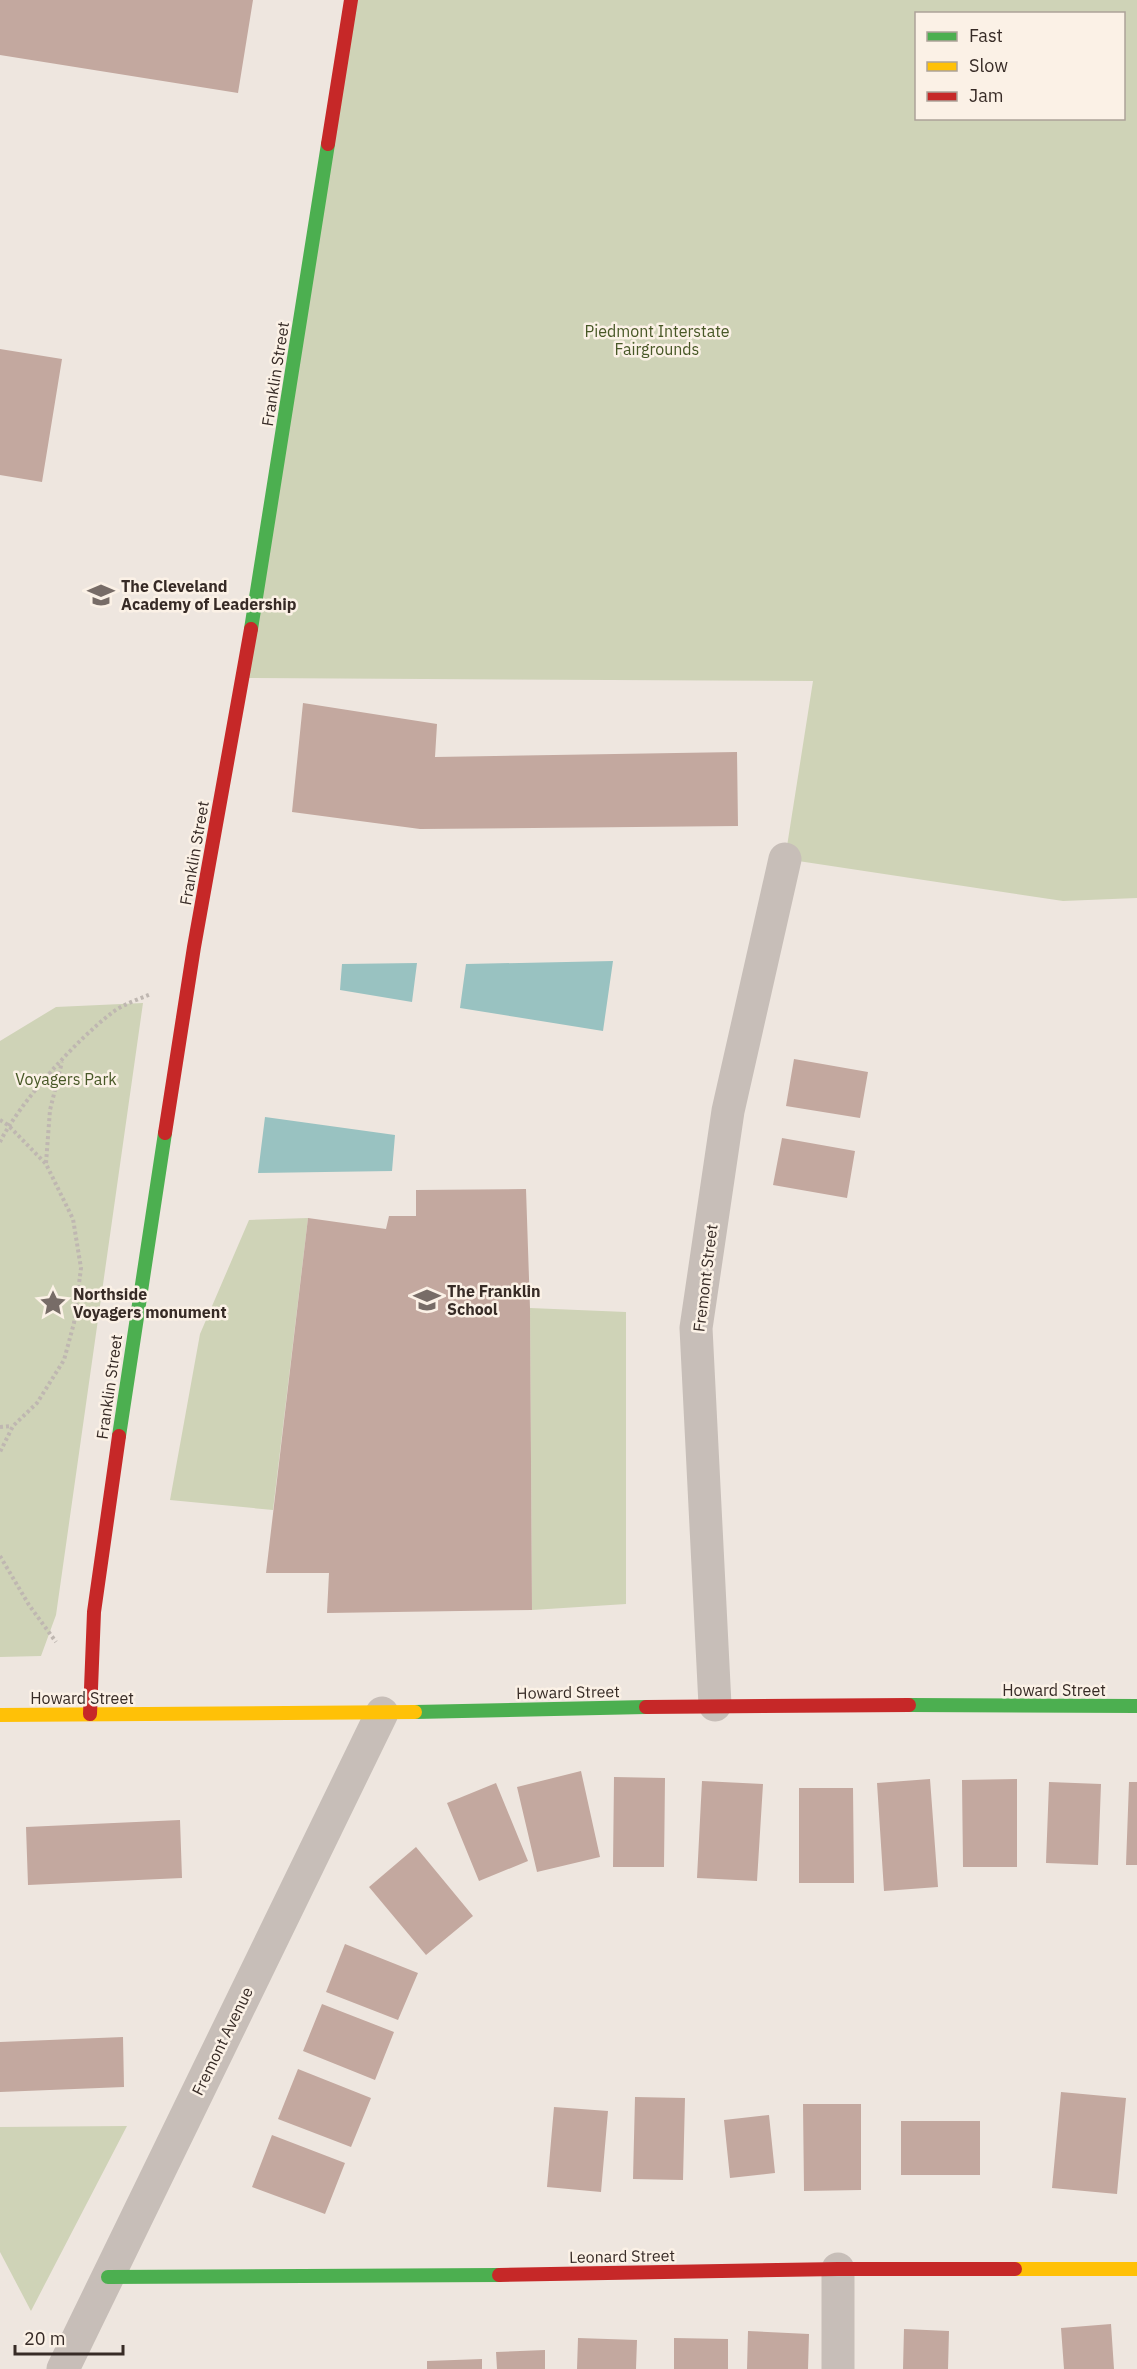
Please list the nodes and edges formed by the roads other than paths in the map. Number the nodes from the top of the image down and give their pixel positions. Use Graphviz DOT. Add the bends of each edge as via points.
graph roads {
  1 [pos="351,0"];
  2 [pos="784,859"];
  3 [pos="715,1705"];
  4 [pos="1137,1706"];
  5 [pos="382,1713"];
  6 [pos="90,1714"];
  7 [pos="0,1715"];
  8 [pos="838,2269"];
  9 [pos="1137,2269"];
  10 [pos="108,2277"];
  11 [pos="63,2369"];
  12 [pos="838,2369"];
  1 -- 6 [label="street, Franklin Street" via="133,1332 94,1612"];
  2 -- 3 [label="street, Fremont Street" via="728,1111 696,1328"];
  3 -- 4 [label="street, Howard Street"];
  3 -- 5 [label="street, Howard Street"];
  5 -- 6 [label="street, Howard Street"];
  5 -- 10 [label="street, Fremont Avenue"];
  6 -- 7 [label="street, Howard Street"];
  8 -- 9 [label="street, Leonard Street"];
  8 -- 10 [label="street, Leonard Street"];
  8 -- 12 [label="street"];
  10 -- 11 [label="street, Fremont Avenue"];
}
